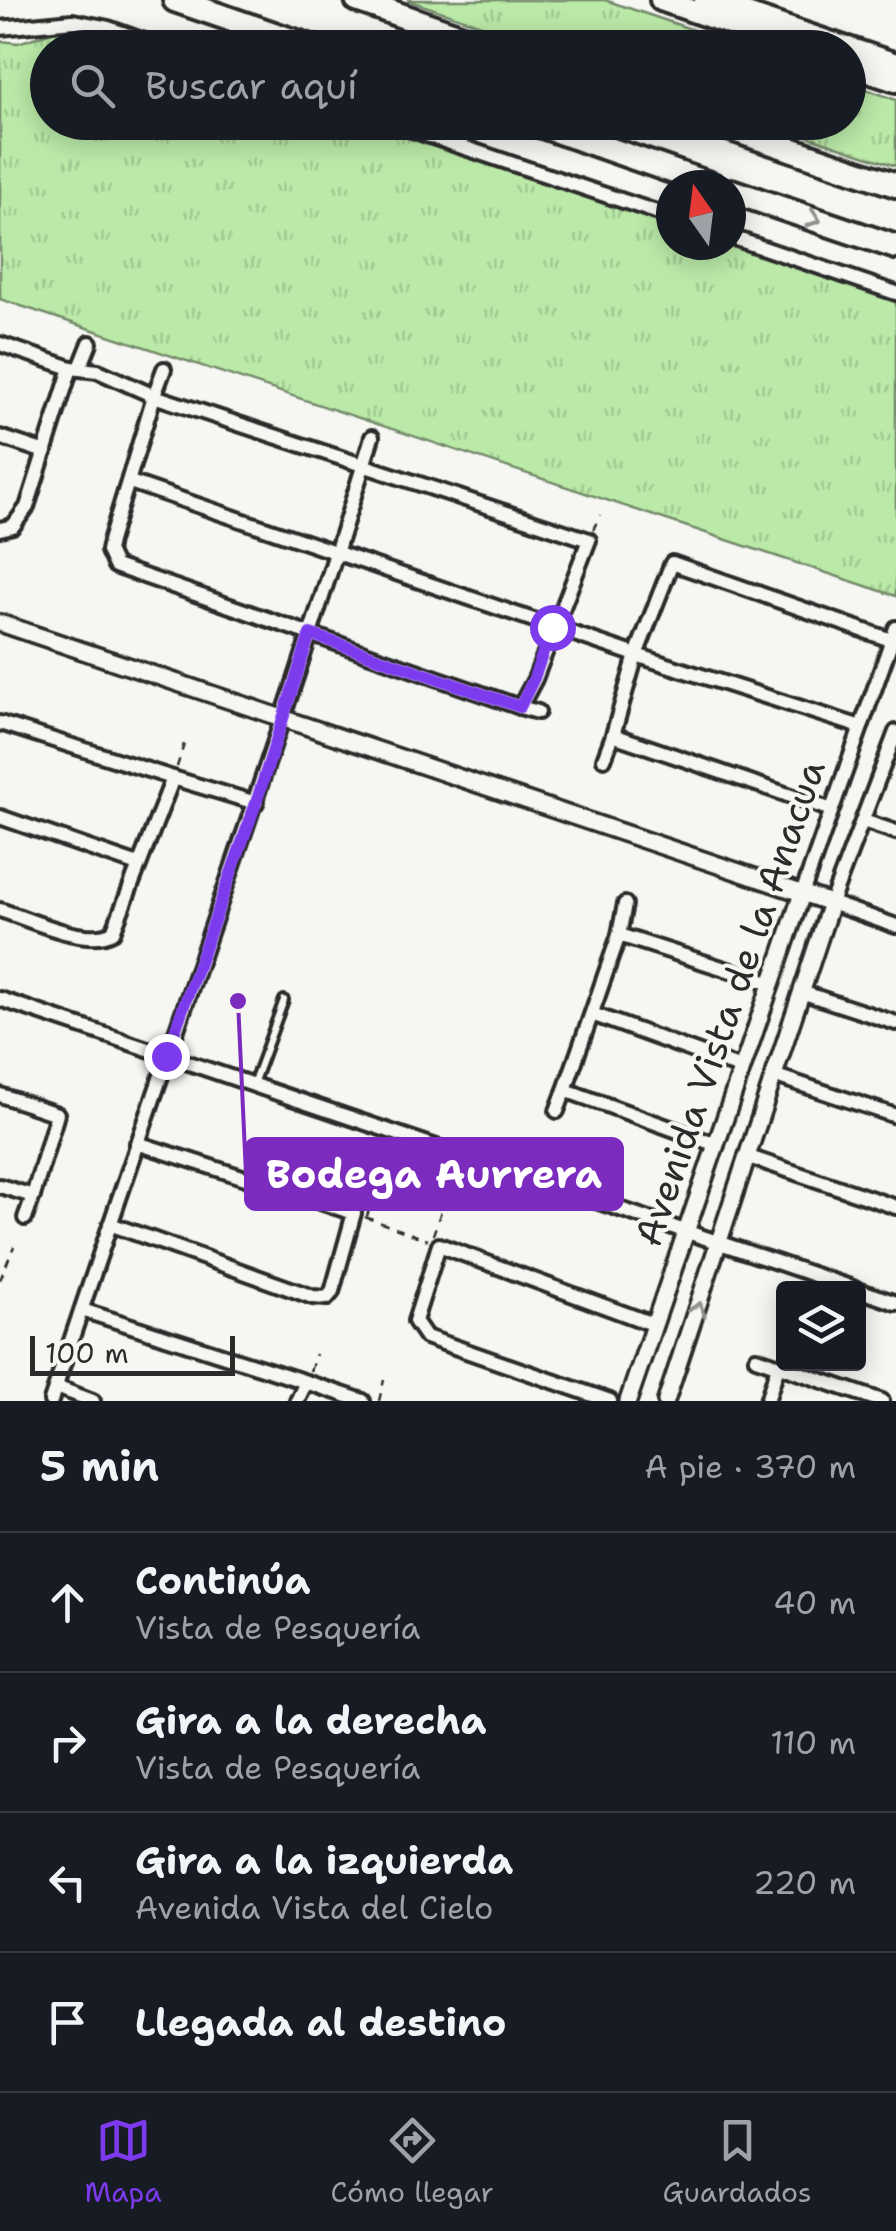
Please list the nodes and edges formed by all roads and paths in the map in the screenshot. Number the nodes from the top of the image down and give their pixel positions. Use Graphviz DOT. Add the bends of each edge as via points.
graph roads {
  1 [pos="175,0"];
  2 [pos="357,0"];
  3 [pos="661,0"];
  4 [pos="705,0"];
  5 [pos="0,28"];
  6 [pos="114,30"];
  7 [pos="262,30"];
  8 [pos="443,30"];
  9 [pos="747,30"];
  10 [pos="794,30"];
  11 [pos="866,54"];
  12 [pos="896,64"];
  13 [pos="866,71"];
  14 [pos="896,81"];
  15 [pos="441,140"];
  16 [pos="583,140"];
  17 [pos="764,140"];
  18 [pos="669,170"];
  19 [pos="896,185"];
  20 [pos="746,197"];
  21 [pos="656,213"];
  22 [pos="746,242"];
  23 [pos="896,247"];
  24 [pos="896,293"];
  25 [pos="90,343"];
  26 [pos="0,344"];
  27 [pos="76,368"];
  28 [pos="164,369"];
  29 [pos="154,396"];
  30 [pos="0,437"];
  31 [pos="372,437"];
  32 [pos="45,452"];
  33 [pos="364,466"];
  34 [pos="130,482"];
  35 [pos="0,529"];
  36 [pos="336,551"];
  37 [pos="0,623"];
  38 [pos="552,627"];
  39 [pos="310,634"];
  40 [pos="894,634"];
  41 [pos="636,655"];
  42 [pos="520,707"];
  43 [pos="538,712"];
  44 [pos="281,720"];
  45 [pos="0,723"];
  46 [pos="861,727"];
  47 [pos="612,735"];
  48 [pos="895,737"];
  49 [pos="184,744"];
  50 [pos="604,759"];
  51 [pos="173,778"];
  52 [pos="256,803"];
  53 [pos="830,809"];
  54 [pos="0,817"];
  55 [pos="864,821"];
  56 [pos="896,832"];
  57 [pos="138,865"];
  58 [pos="802,894"];
  59 [pos="831,903"];
  60 [pos="625,904"];
  61 [pos="0,910"];
  62 [pos="896,926"];
  63 [pos="619,935"];
  64 [pos="772,984"];
  65 [pos="801,992"];
  66 [pos="0,999"];
  67 [pos="284,1000"];
  68 [pos="592,1014"];
  69 [pos="896,1024"];
  70 [pos="166,1056"];
  71 [pos="744,1069"];
  72 [pos="774,1075"];
  73 [pos="253,1085"];
  74 [pos="565,1090"];
  75 [pos="0,1096"];
  76 [pos="557,1111"];
  77 [pos="896,1116"];
  78 [pos="137,1142"];
  79 [pos="717,1144"];
  80 [pos="746,1156"];
  81 [pos="378,1184"];
  82 [pos="0,1186"];
  83 [pos="33,1196"];
  84 [pos="896,1207"];
  85 [pos="442,1208"];
  86 [pos="360,1216"];
  87 [pos="25,1218"];
  88 [pos="110,1224"];
  89 [pos="685,1230"];
  90 [pos="720,1244"];
  91 [pos="14,1246"];
  92 [pos="0,1280"];
  93 [pos="832,1281"];
  94 [pos="866,1292"];
  95 [pos="896,1303"];
  96 [pos="82,1310"];
  97 [pos="655,1325"];
  98 [pos="316,1354"];
  99 [pos="756,1358"];
  100 [pos="776,1365"];
  101 [pos="776,1371"];
  102 [pos="791,1371"];
  103 [pos="384,1380"];
  104 [pos="306,1382"];
  105 [pos="54,1394"];
  106 [pos="862,1398"];
  107 [pos="94,1401"];
  108 [pos="297,1401"];
  109 [pos="362,1401"];
  110 [pos="379,1401"];
  111 [pos="610,1401"];
  112 [pos="628,1401"];
  113 [pos="666,1401"];
  114 [pos="767,1401"];
  115 [pos="882,1401"];
  1 -- 7 [label="highway"];
  2 -- 8 [label="highway"];
  3 -- 9 [label="main road"];
  4 -- 10 [label="main road"];
  5 -- 6 [label="street" via="74,21"];
  11 -- 12 [label="main road"];
  13 -- 14 [label="main road"];
  15 -- 21 [label="street"];
  16 -- 18 [label="highway"];
  17 -- 19 [label="highway"];
  20 -- 23 [label="highway, one-way"];
  22 -- 24 [label="street"];
  25 -- 27 [label="street"];
  26 -- 27 [label="street"];
  27 -- 29 [label="street" via="112,375"];
  27 -- 32 [label="street"];
  28 -- 29 [label="street"];
  29 -- 33 [label="street"];
  29 -- 34 [label="street"];
  30 -- 32 [label="street"];
  31 -- 33 [label="street"];
  32 -- 35 [label="street" via="23,515"];
  33 -- 36 [label="street"];
  33 -- 38 [label="street" via="588,540"];
  34 -- 36 [label="street"];
  34 -- 39 [label="street" via="108,551 115,566"];
  36 -- 38 [label="street"];
  36 -- 39 [label="street"];
  37 -- 44 [label="street"];
  38 -- 41 [label="street"];
  38 -- 42 [label="street"];
  39 -- 42 [label="street"];
  39 -- 44 [label="street"];
  40 -- 41 [label="street" via="672,563"];
  40 -- 46 [label="street, Avenida Vista de la Anacua"];
  41 -- 46 [label="street"];
  41 -- 47 [label="street"];
  42 -- 43 [label="street"];
  44 -- 52 [label="street"];
  44 -- 58 [label="street"];
  45 -- 51 [label="street"];
  46 -- 53 [label="street, Avenida Vista de la Anacua"];
  47 -- 50 [label="street"];
  47 -- 53 [label="street"];
  48 -- 55 [label="street, Avenida Vista de la Anacua"];
  49 -- 51 [label="path"];
  51 -- 52 [label="street"];
  51 -- 57 [label="street"];
  52 -- 70 [label="street"];
  53 -- 58 [label="street, Avenida Vista de la Anacua"];
  54 -- 57 [label="street"];
  55 -- 56 [label="street"];
  55 -- 59 [label="street, Avenida Vista de la Anacua"];
  57 -- 61 [label="street" via="118,924 105,936 85,937"];
  58 -- 59 [label="street"];
  58 -- 64 [label="street, Avenida Vista de la Anacua"];
  59 -- 62 [label="street"];
  59 -- 65 [label="street, Avenida Vista de la Anacua"];
  60 -- 63 [label="street"];
  63 -- 64 [label="street"];
  63 -- 68 [label="street"];
  64 -- 71 [label="street, Avenida Vista de la Anacua"];
  65 -- 69 [label="street"];
  65 -- 72 [label="street, Avenida Vista de la Anacua"];
  66 -- 70 [label="street"];
  67 -- 73 [label="lane"];
  68 -- 71 [label="street"];
  68 -- 74 [label="street"];
  70 -- 73 [label="street"];
  70 -- 78 [label="street"];
  71 -- 79 [label="street, Avenida Vista de la Anacua"];
  72 -- 77 [label="street"];
  72 -- 80 [label="street, Avenida Vista de la Anacua"];
  73 -- 89 [label="street"];
  74 -- 76 [label="street"];
  74 -- 79 [label="street"];
  75 -- 83 [label="street" via="58,1114"];
  78 -- 86 [label="street"];
  78 -- 88 [label="street"];
  79 -- 89 [label="street, Avenida Vista de la Anacua"];
  80 -- 84 [label="street"];
  80 -- 90 [label="street, Avenida Vista de la Anacua"];
  81 -- 86 [label="path"];
  82 -- 83 [label="street"];
  83 -- 87 [label="street"];
  85 -- 86 [label="path" via="431,1241"];
  86 -- 88 [label="street" via="332,1292 321,1299"];
  88 -- 96 [label="street"];
  89 -- 90 [label="street"];
  89 -- 97 [label="street, Avenida Vista de la Anacua"];
  90 -- 93 [label="street"];
  113 -- 90 [label="street, Avenida Vista de la Anacua, one-way"];
  91 -- 92 [label="path"];
  94 -- 95 [label="street"];
  96 -- 104 [label="street"];
  96 -- 105 [label="street"];
  97 -- 111 [label="street" via="440,1244 415,1320 426,1337"];
  97 -- 112 [label="street, Avenida Vista de la Anacua"];
  98 -- 104 [label="path"];
  99 -- 100 [label="street"];
  101 -- 114 [label="street"];
  102 -- 106 [label="street"];
  103 -- 110 [label="path"];
  104 -- 108 [label="street"];
  104 -- 109 [label="street"];
  105 -- 107 [label="street"];
  106 -- 115 [label="street"];
}
